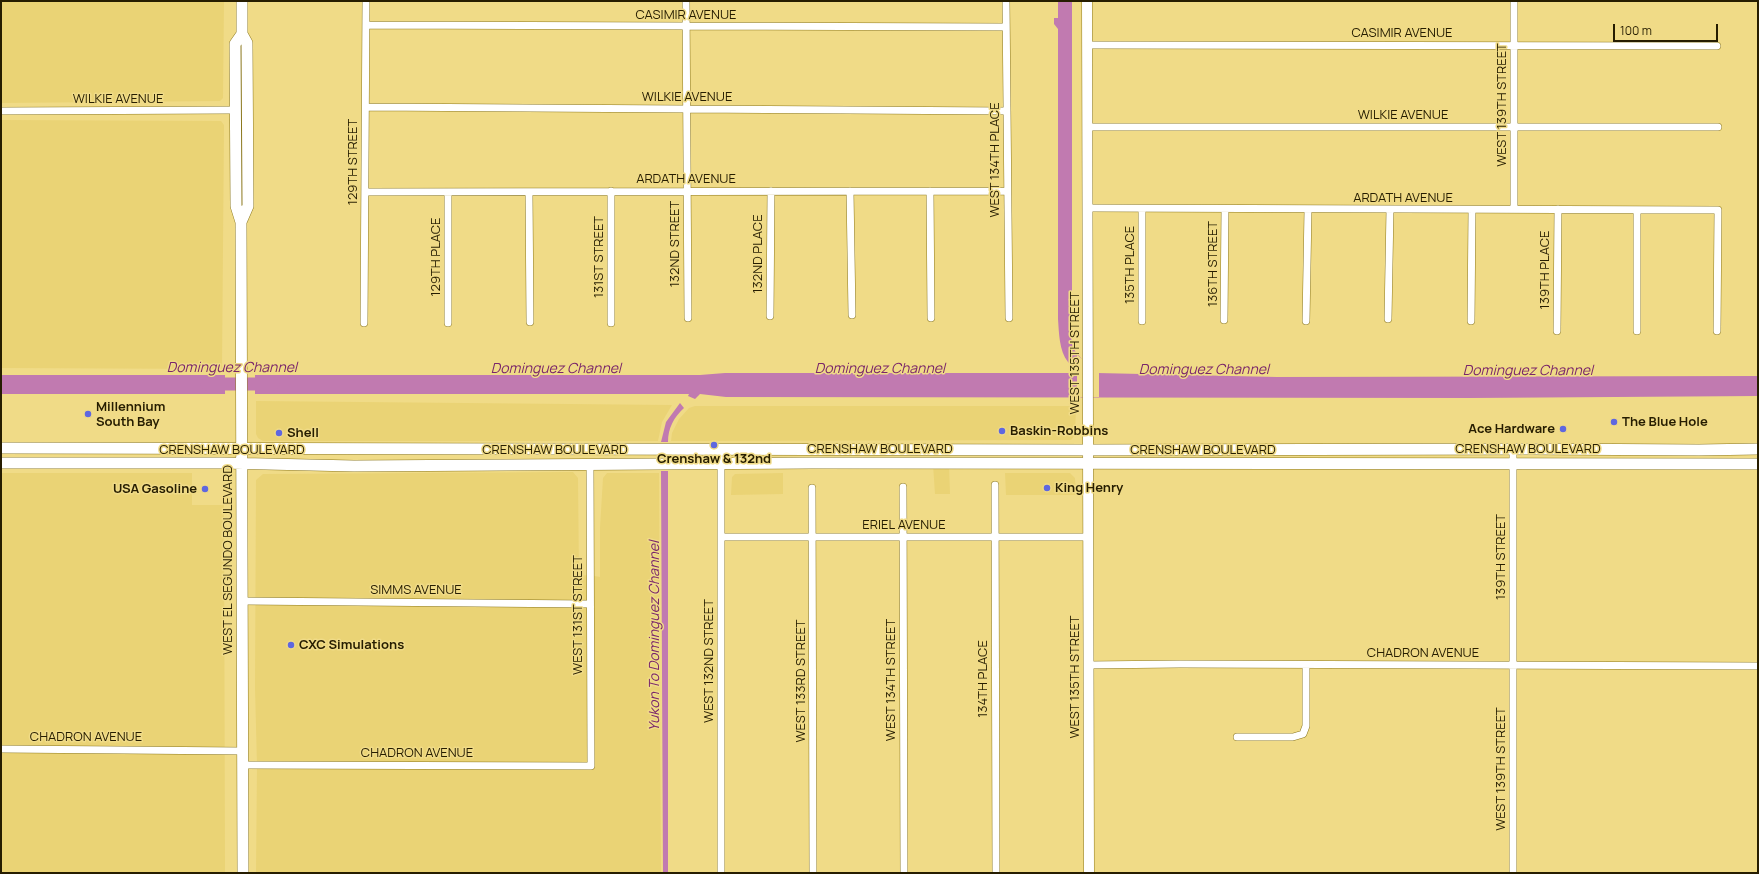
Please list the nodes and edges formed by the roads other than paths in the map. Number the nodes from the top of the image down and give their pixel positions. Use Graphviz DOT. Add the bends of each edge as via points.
graph roads {
  1 [pos="242,1"];
  2 [pos="366,1"];
  3 [pos="686,1"];
  4 [pos="1006,1"];
  5 [pos="1087,1"];
  6 [pos="1514,1"];
  7 [pos="366,25"];
  8 [pos="686,27"];
  9 [pos="1006,27"];
  10 [pos="242,34"];
  11 [pos="1087,45"];
  12 [pos="1514,45"];
  13 [pos="1717,46"];
  14 [pos="366,107"];
  15 [pos="687,109"];
  16 [pos="235,110"];
  17 [pos="1,111"];
  18 [pos="1007,111"];
  19 [pos="1087,127"];
  20 [pos="1513,127"];
  21 [pos="1718,128"];
  22 [pos="611,191"];
  23 [pos="687,191"];
  24 [pos="771,191"];
  25 [pos="850,191"];
  26 [pos="930,191"];
  27 [pos="1007,191"];
  28 [pos="365,192"];
  29 [pos="448,192"];
  30 [pos="529,192"];
  31 [pos="1088,208"];
  32 [pos="1142,209"];
  33 [pos="1225,209"];
  34 [pos="1390,209"];
  35 [pos="1514,209"];
  36 [pos="1558,209"];
  37 [pos="1308,210"];
  38 [pos="1472,210"];
  39 [pos="1637,210"];
  40 [pos="240,222"];
  41 [pos="852,315"];
  42 [pos="770,316"];
  43 [pos="688,318"];
  44 [pos="931,318"];
  45 [pos="1009,318"];
  46 [pos="1388,319"];
  47 [pos="1224,320"];
  48 [pos="1142,321"];
  49 [pos="1306,321"];
  50 [pos="1471,321"];
  51 [pos="530,322"];
  52 [pos="364,323"];
  53 [pos="448,323"];
  54 [pos="611,323"];
  55 [pos="1557,331"];
  56 [pos="1637,331"];
  57 [pos="1717,331"];
  58 [pos="1,448"];
  59 [pos="242,449"];
  60 [pos="1356,449"];
  61 [pos="1513,449"];
  62 [pos="1758,449"];
  63 [pos="590,450"];
  64 [pos="721,450"];
  65 [pos="1088,450"];
  66 [pos="1196,450"];
  67 [pos="1,463"];
  68 [pos="721,463"];
  69 [pos="1356,463"];
  70 [pos="1513,463"];
  71 [pos="242,464"];
  72 [pos="590,464"];
  73 [pos="1088,464"];
  74 [pos="1196,464"];
  75 [pos="1758,464"];
  76 [pos="995,485"];
  77 [pos="904,487"];
  78 [pos="812,488"];
  79 [pos="721,537"];
  80 [pos="813,537"];
  81 [pos="903,537"];
  82 [pos="995,537"];
  83 [pos="1087,537"];
  84 [pos="242,601"];
  85 [pos="589,604"];
  86 [pos="1306,664"];
  87 [pos="1088,665"];
  88 [pos="1513,665"];
  89 [pos="1758,666"];
  90 [pos="1237,737"];
  91 [pos="1,748"];
  92 [pos="242,751"];
  93 [pos="242,765"];
  94 [pos="591,766"];
  95 [pos="242,873"];
  96 [pos="721,873"];
  97 [pos="813,873"];
  98 [pos="904,873"];
  99 [pos="996,873"];
  100 [pos="1089,873"];
  101 [pos="1513,873"];
  1 -- 10 [label="main road, WEST EL SEGUNDO BOULEVARD"];
  2 -- 7 [label="street, 129TH STREET"];
  3 -- 8 [label="street, 132ND STREET"];
  4 -- 9 [label="street, WEST 134TH PLACE"];
  5 -- 11 [label="street, WEST 135TH STREET"];
  6 -- 12 [label="street, WEST 139TH STREET"];
  7 -- 8 [label="street, CASIMIR AVENUE"];
  7 -- 14 [label="street, 129TH STREET"];
  8 -- 9 [label="street, CASIMIR AVENUE"];
  8 -- 15 [label="street, 132ND STREET"];
  9 -- 18 [label="street, WEST 134TH PLACE"];
  10 -- 16 [label="main road, WEST EL SEGUNDO BOULEVARD" via="235,44"];
  10 -- 40 [label="main road, WEST EL SEGUNDO BOULEVARD" via="247,43 248,206"];
  11 -- 12 [label="street, CASIMIR AVENUE"];
  11 -- 19 [label="street, WEST 135TH STREET"];
  12 -- 13 [label="street, CASIMIR AVENUE"];
  12 -- 20 [label="street, WEST 139TH STREET"];
  14 -- 15 [label="street, WILKIE AVENUE"];
  14 -- 28 [label="street, 129TH STREET"];
  15 -- 18 [label="street, WILKIE AVENUE"];
  15 -- 23 [label="street, 132ND STREET"];
  16 -- 17 [label="street, WILKIE AVENUE"];
  16 -- 40 [label="main road, WEST EL SEGUNDO BOULEVARD" via="240,118"];
  18 -- 27 [label="street, WEST 134TH PLACE"];
  19 -- 20 [label="street, WILKIE AVENUE"];
  19 -- 31 [label="street, WEST 135TH STREET"];
  20 -- 21 [label="street, WILKIE AVENUE"];
  20 -- 35 [label="street, WEST 139TH STREET"];
  22 -- 23 [label="street, ARDATH AVENUE"];
  22 -- 30 [label="street, ARDATH AVENUE"];
  22 -- 54 [label="street, 131ST STREET"];
  23 -- 24 [label="street, ARDATH AVENUE"];
  23 -- 43 [label="street, 132ND STREET"];
  24 -- 25 [label="street, ARDATH AVENUE"];
  24 -- 42 [label="street, 132ND PLACE"];
  25 -- 26 [label="street, ARDATH AVENUE"];
  25 -- 41 [label="street"];
  26 -- 27 [label="street, ARDATH AVENUE"];
  26 -- 44 [label="street"];
  27 -- 45 [label="street, WEST 134TH PLACE"];
  28 -- 29 [label="street, ARDATH AVENUE"];
  28 -- 52 [label="street, 129TH STREET"];
  29 -- 30 [label="street, ARDATH AVENUE"];
  29 -- 53 [label="street, 129TH PLACE"];
  30 -- 51 [label="street"];
  31 -- 32 [label="street, ARDATH AVENUE"];
  31 -- 65 [label="street, WEST 135TH STREET"];
  32 -- 33 [label="street, ARDATH AVENUE"];
  32 -- 48 [label="street, 135TH PLACE"];
  33 -- 37 [label="street, ARDATH AVENUE"];
  33 -- 47 [label="street, 136TH STREET"];
  34 -- 37 [label="street, ARDATH AVENUE"];
  34 -- 38 [label="street, ARDATH AVENUE"];
  34 -- 46 [label="street"];
  35 -- 36 [label="street, ARDATH AVENUE"];
  35 -- 38 [label="street, ARDATH AVENUE"];
  36 -- 39 [label="street, ARDATH AVENUE"];
  36 -- 55 [label="street, 139TH PLACE"];
  37 -- 49 [label="street"];
  38 -- 50 [label="street"];
  39 -- 56 [label="street"];
  39 -- 57 [label="street, ARDATH AVENUE" via="1718,210"];
  40 -- 59 [label="main road, WEST EL SEGUNDO BOULEVARD"];
  58 -- 59 [label="main road, CRENSHAW BOULEVARD"];
  59 -- 63 [label="main road, CRENSHAW BOULEVARD"];
  59 -- 71 [label="main road, WEST EL SEGUNDO BOULEVARD"];
  60 -- 61 [label="main road, CRENSHAW BOULEVARD"];
  60 -- 66 [label="main road, CRENSHAW BOULEVARD"];
  60 -- 69 [label="main road"];
  61 -- 62 [label="main road, CRENSHAW BOULEVARD"];
  61 -- 70 [label="street, 139TH STREET"];
  63 -- 64 [label="main road, CRENSHAW BOULEVARD"];
  63 -- 72 [label="main road"];
  64 -- 65 [label="main road, CRENSHAW BOULEVARD"];
  64 -- 68 [label="street, WEST 132ND STREET"];
  65 -- 66 [label="main road, CRENSHAW BOULEVARD"];
  65 -- 73 [label="street, WEST 135TH STREET"];
  66 -- 74 [label="main road"];
  67 -- 71 [label="main road, CRENSHAW BOULEVARD"];
  68 -- 72 [label="main road, CRENSHAW BOULEVARD"];
  68 -- 73 [label="main road, CRENSHAW BOULEVARD"];
  68 -- 79 [label="street, WEST 132ND STREET"];
  69 -- 70 [label="main road, CRENSHAW BOULEVARD"];
  69 -- 74 [label="main road, CRENSHAW BOULEVARD"];
  70 -- 75 [label="main road, CRENSHAW BOULEVARD"];
  70 -- 88 [label="street, 139TH STREET"];
  71 -- 72 [label="main road, CRENSHAW BOULEVARD"];
  71 -- 84 [label="main road, WEST EL SEGUNDO BOULEVARD"];
  72 -- 85 [label="street, WEST 131ST STREET"];
  73 -- 74 [label="main road, CRENSHAW BOULEVARD"];
  73 -- 83 [label="street, WEST 135TH STREET"];
  76 -- 82 [label="street, 134TH PLACE"];
  77 -- 81 [label="street, WEST 134TH STREET"];
  78 -- 80 [label="street, WEST 133RD STREET"];
  79 -- 80 [label="street, ERIEL AVENUE"];
  79 -- 96 [label="street, WEST 132ND STREET"];
  80 -- 81 [label="street, ERIEL AVENUE"];
  80 -- 97 [label="street, WEST 133RD STREET"];
  81 -- 82 [label="street, ERIEL AVENUE"];
  81 -- 98 [label="street, WEST 134TH STREET"];
  82 -- 83 [label="street, ERIEL AVENUE"];
  82 -- 99 [label="street, 134TH PLACE"];
  83 -- 87 [label="street, WEST 135TH STREET"];
  84 -- 85 [label="street, SIMMS AVENUE"];
  84 -- 92 [label="main road, WEST EL SEGUNDO BOULEVARD"];
  85 -- 94 [label="street, WEST 131ST STREET"];
  86 -- 87 [label="street, CHADRON AVENUE"];
  86 -- 88 [label="street, CHADRON AVENUE"];
  86 -- 90 [label="street" via="1306,726 1303,734 1293,737"];
  87 -- 100 [label="street, WEST 135TH STREET"];
  88 -- 89 [label="street, CHADRON AVENUE"];
  88 -- 101 [label="street, WEST 139TH STREET"];
  91 -- 92 [label="street, CHADRON AVENUE"];
  92 -- 93 [label="main road, WEST EL SEGUNDO BOULEVARD"];
  93 -- 94 [label="street, CHADRON AVENUE"];
  93 -- 95 [label="main road, WEST EL SEGUNDO BOULEVARD"];
}
